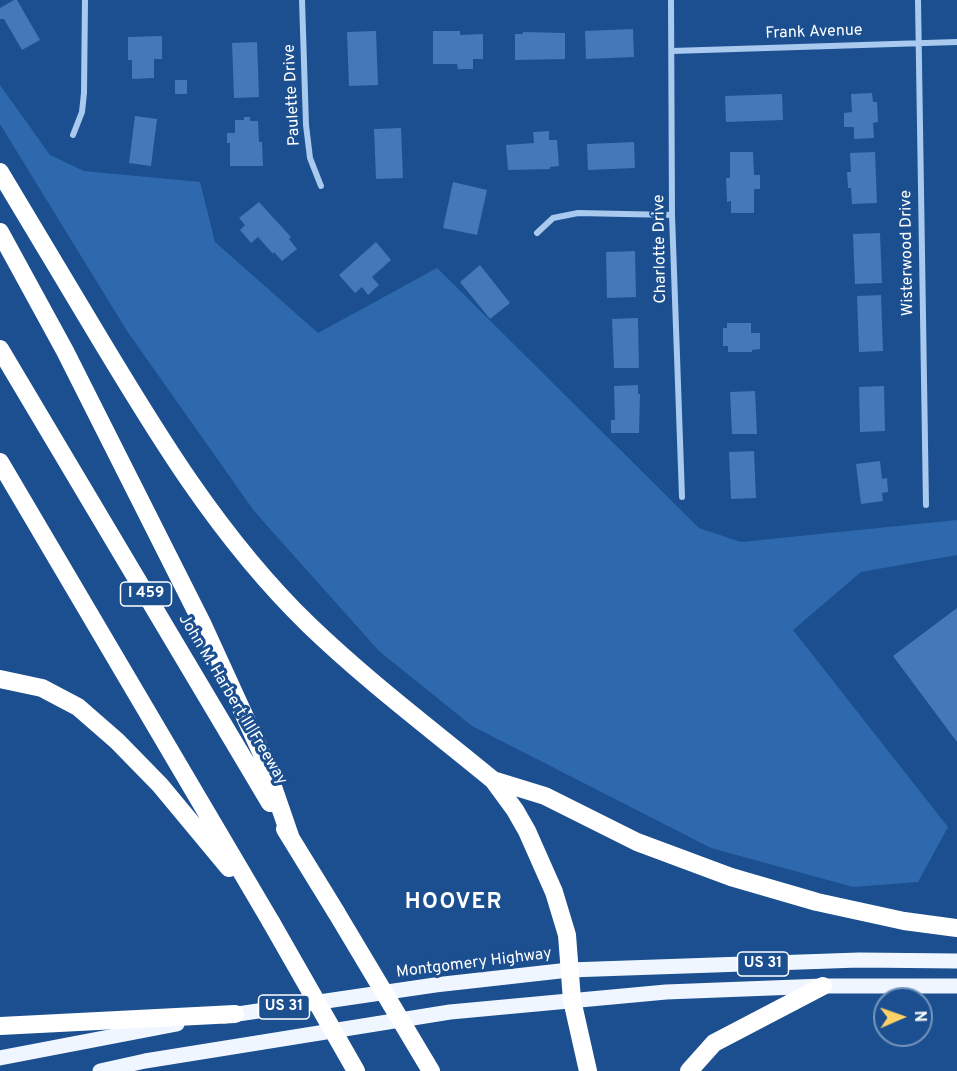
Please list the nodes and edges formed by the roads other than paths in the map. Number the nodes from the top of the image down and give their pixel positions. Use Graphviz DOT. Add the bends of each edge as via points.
graph roads {
  1 [pos="85,0"];
  2 [pos="302,0"];
  3 [pos="671,0"];
  4 [pos="918,0"];
  5 [pos="957,42"];
  6 [pos="918,43"];
  7 [pos="672,51"];
  8 [pos="73,135"];
  9 [pos="0,172"];
  10 [pos="321,186"];
  11 [pos="672,215"];
  12 [pos="0,232"];
  13 [pos="537,233"];
  14 [pos="0,349"];
  15 [pos="0,462"];
  16 [pos="682,497"];
  17 [pos="926,505"];
  18 [pos="0,679"];
  19 [pos="493,780"];
  20 [pos="291,839"];
  21 [pos="267,915"];
  22 [pos="957,928"];
  23 [pos="957,961"];
  24 [pos="569,970"];
  25 [pos="823,986"];
  26 [pos="957,986"];
  27 [pos="572,1000"];
  28 [pos="235,1014"];
  29 [pos="0,1026"];
  30 [pos="0,1058"];
  31 [pos="100,1071"];
  32 [pos="356,1071"];
  33 [pos="431,1071"];
  34 [pos="588,1071"];
  35 [pos="689,1071"];
  1 -- 8 [label="street" via="84,93"];
  2 -- 10 [label="street, Paulette Drive" via="306,125 310,158"];
  3 -- 7 [label="street, Charlotte Drive"];
  4 -- 6 [label="street, Wisterwood Drive"];
  5 -- 6 [label="street, Frank Avenue"];
  6 -- 7 [label="street, Frank Avenue"];
  6 -- 17 [label="street, Wisterwood Drive"];
  7 -- 11 [label="street, Charlotte Drive"];
  9 -- 19 [label="highway" via="139,405 221,526 308,625"];
  11 -- 13 [label="street" via="578,213 553,218"];
  11 -- 16 [label="street, Charlotte Drive"];
  12 -- 20 [label="highway" via="65,351 202,623 261,752"];
  14 -- 20 [label="highway, John M. Harbert III Freeway / I 459"];
  15 -- 21 [label="highway"];
  18 -- 21 [label="highway" via="42,688 69,702 117,741 160,785"];
  19 -- 22 [label="highway" via="545,796 636,842 730,877 817,902"];
  19 -- 24 [label="highway" via="527,831 554,892 567,935"];
  20 -- 33 [label="highway, John M. Harbert III Freeway / I 459, bridge"];
  21 -- 32 [label="highway, bridge"];
  23 -- 24 [label="main road, Montgomery Highway / US 31" via="860,960"];
  24 -- 27 [label="highway"];
  24 -- 28 [label="main road, Montgomery Highway / US 31"];
  25 -- 26 [label="main road, US 31"];
  25 -- 27 [label="main road, US 31"];
  25 -- 35 [label="highway" via="714,1043"];
  27 -- 31 [label="main road, US 31" via="450,1012"];
  27 -- 34 [label="highway"];
  28 -- 29 [label="highway"];
  28 -- 30 [label="main road, Montgomery Highway / US 31"];
}
